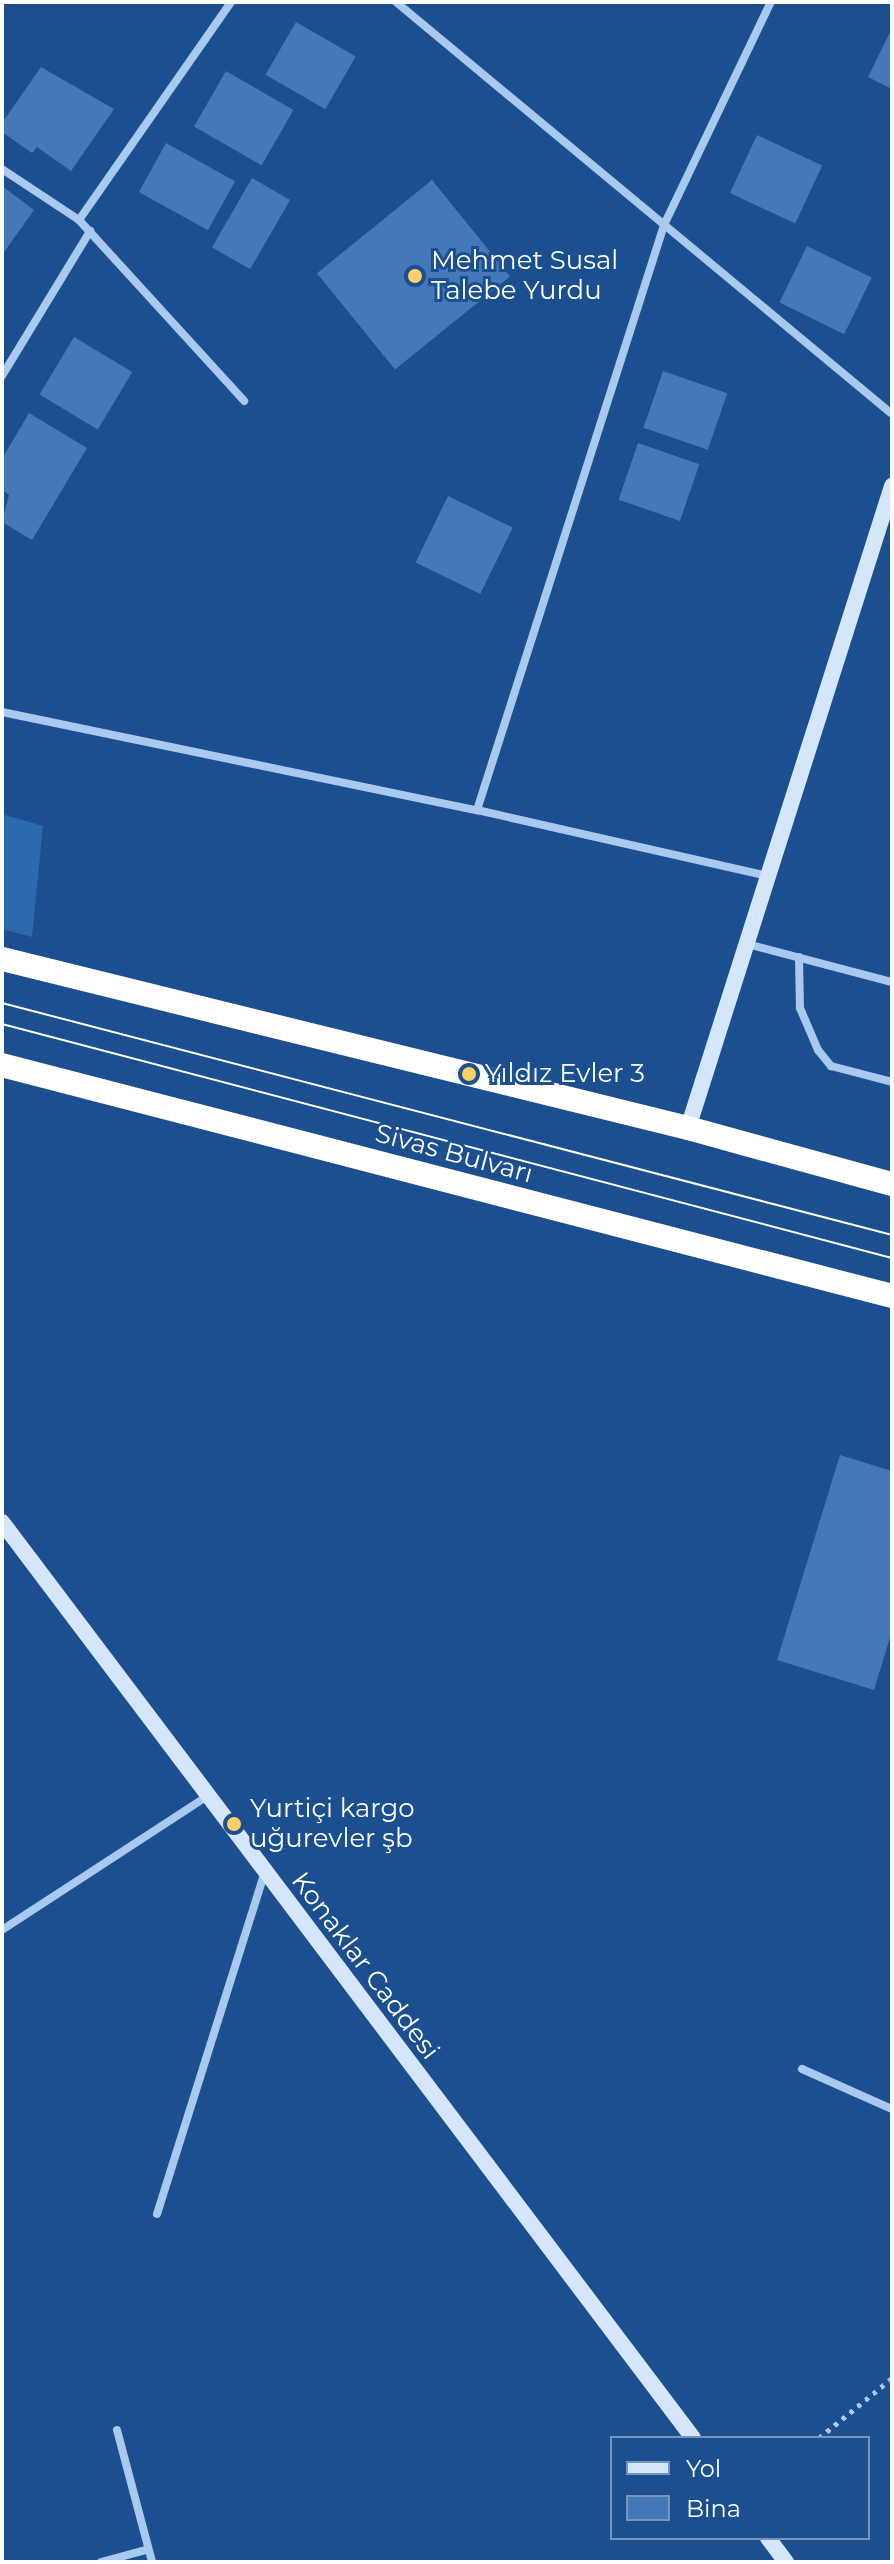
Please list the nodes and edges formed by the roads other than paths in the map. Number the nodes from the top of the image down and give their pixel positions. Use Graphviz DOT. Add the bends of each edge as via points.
graph roads {
  1 [pos="231,2"];
  2 [pos="396,2"];
  3 [pos="771,2"];
  4 [pos="2,169"];
  5 [pos="79,220"];
  6 [pos="664,225"];
  7 [pos="90,231"];
  8 [pos="2,376"];
  9 [pos="244,401"];
  10 [pos="892,414"];
  11 [pos="892,486"];
  12 [pos="2,712"];
  13 [pos="477,810"];
  14 [pos="768,877"];
  15 [pos="747,944"];
  16 [pos="799,957"];
  17 [pos="2,959"];
  18 [pos="892,982"];
  19 [pos="2,1065"];
  20 [pos="892,1082"];
  21 [pos="688,1128"];
  22 [pos="892,1184"];
  23 [pos="892,1296"];
  24 [pos="2,1522"];
  25 [pos="206,1797"];
  26 [pos="264,1875"];
  27 [pos="2,1930"];
  28 [pos="802,2069"];
  29 [pos="892,2109"];
  30 [pos="157,2214"];
  31 [pos="117,2430"];
  32 [pos="691,2436"];
  33 [pos="770,2540"];
  34 [pos="146,2550"];
  35 [pos="101,2562"];
  36 [pos="152,2562"];
  37 [pos="786,2562"];
  1 -- 5 [label="street"];
  2 -- 6 [label="street"];
  3 -- 6 [label="street"];
  4 -- 5 [label="street"];
  5 -- 7 [label="street"];
  6 -- 10 [label="street"];
  6 -- 13 [label="street"];
  7 -- 8 [label="street"];
  7 -- 9 [label="street"];
  11 -- 14 [label="street"];
  12 -- 13 [label="street"];
  13 -- 14 [label="street"];
  14 -- 15 [label="street"];
  15 -- 16 [label="street"];
  15 -- 21 [label="street"];
  16 -- 18 [label="street"];
  16 -- 20 [label="street" via="800,1008 818,1050 831,1066"];
  17 -- 21 [label="highway"];
  19 -- 23 [label="highway, Sivas Bulvarı"];
  21 -- 22 [label="highway"];
  24 -- 25 [label="street, Konaklar Caddesi"];
  25 -- 26 [label="street, Konaklar Caddesi"];
  25 -- 27 [label="street"];
  26 -- 30 [label="street"];
  26 -- 32 [label="street, Konaklar Caddesi"];
  28 -- 29 [label="street"];
  31 -- 34 [label="street"];
  33 -- 37 [label="street"];
  34 -- 35 [label="street"];
  34 -- 36 [label="street"];
}
